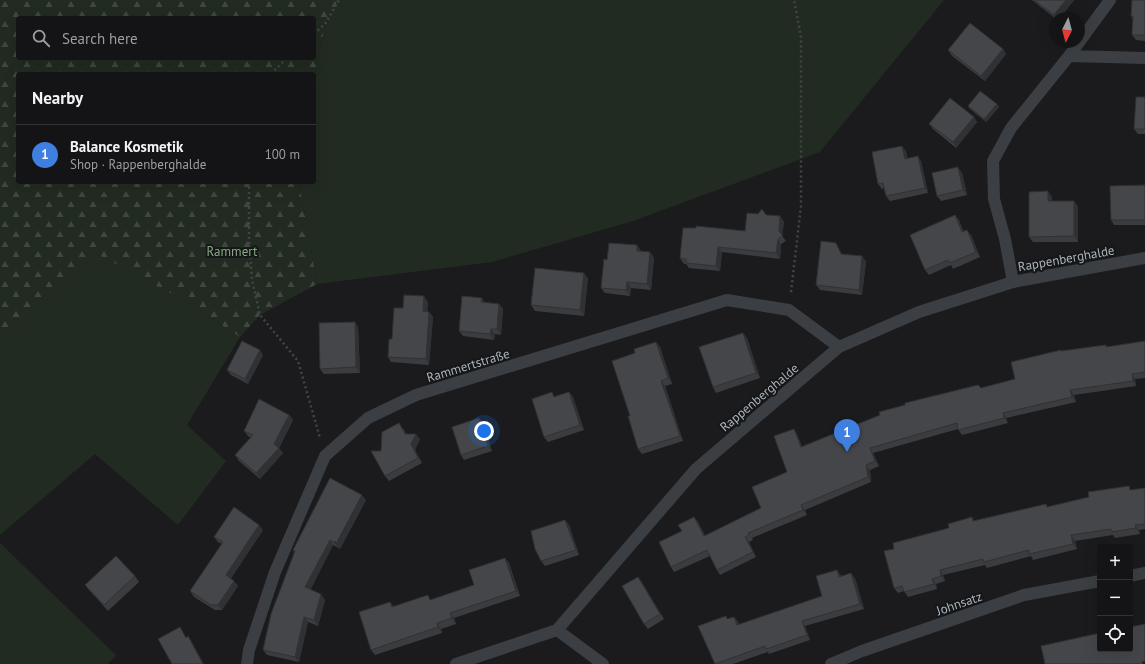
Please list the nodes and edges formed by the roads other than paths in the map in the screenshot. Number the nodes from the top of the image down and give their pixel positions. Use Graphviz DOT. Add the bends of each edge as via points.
graph roads {
  1 [pos="1110,0"];
  2 [pos="1069,56"];
  3 [pos="1145,58"];
  4 [pos="1145,258"];
  5 [pos="1013,282"];
  6 [pos="839,347"];
  7 [pos="1145,573"];
  8 [pos="1133,575"];
  9 [pos="1097,582"];
  10 [pos="557,630"];
  11 [pos="247,664"];
  12 [pos="456,664"];
  13 [pos="603,664"];
  14 [pos="831,664"];
  1 -- 2 [label="street"];
  2 -- 3 [label="street"];
  2 -- 5 [label="street" via="1011,128 993,161 994,199"];
  4 -- 5 [label="street, Rappenberghalde"];
  5 -- 6 [label="street, Rappenberghalde" via="918,312"];
  6 -- 10 [label="street, Rappenberghalde" via="696,468"];
  6 -- 11 [label="street, Rammertstraße" via="789,310 727,300 416,395 368,418 325,456 275,572 249,650"];
  7 -- 8 [label="street"];
  9 -- 14 [label="street, Johnsatz" via="1024,595"];
  10 -- 12 [label="street"];
  10 -- 13 [label="street"];
}
